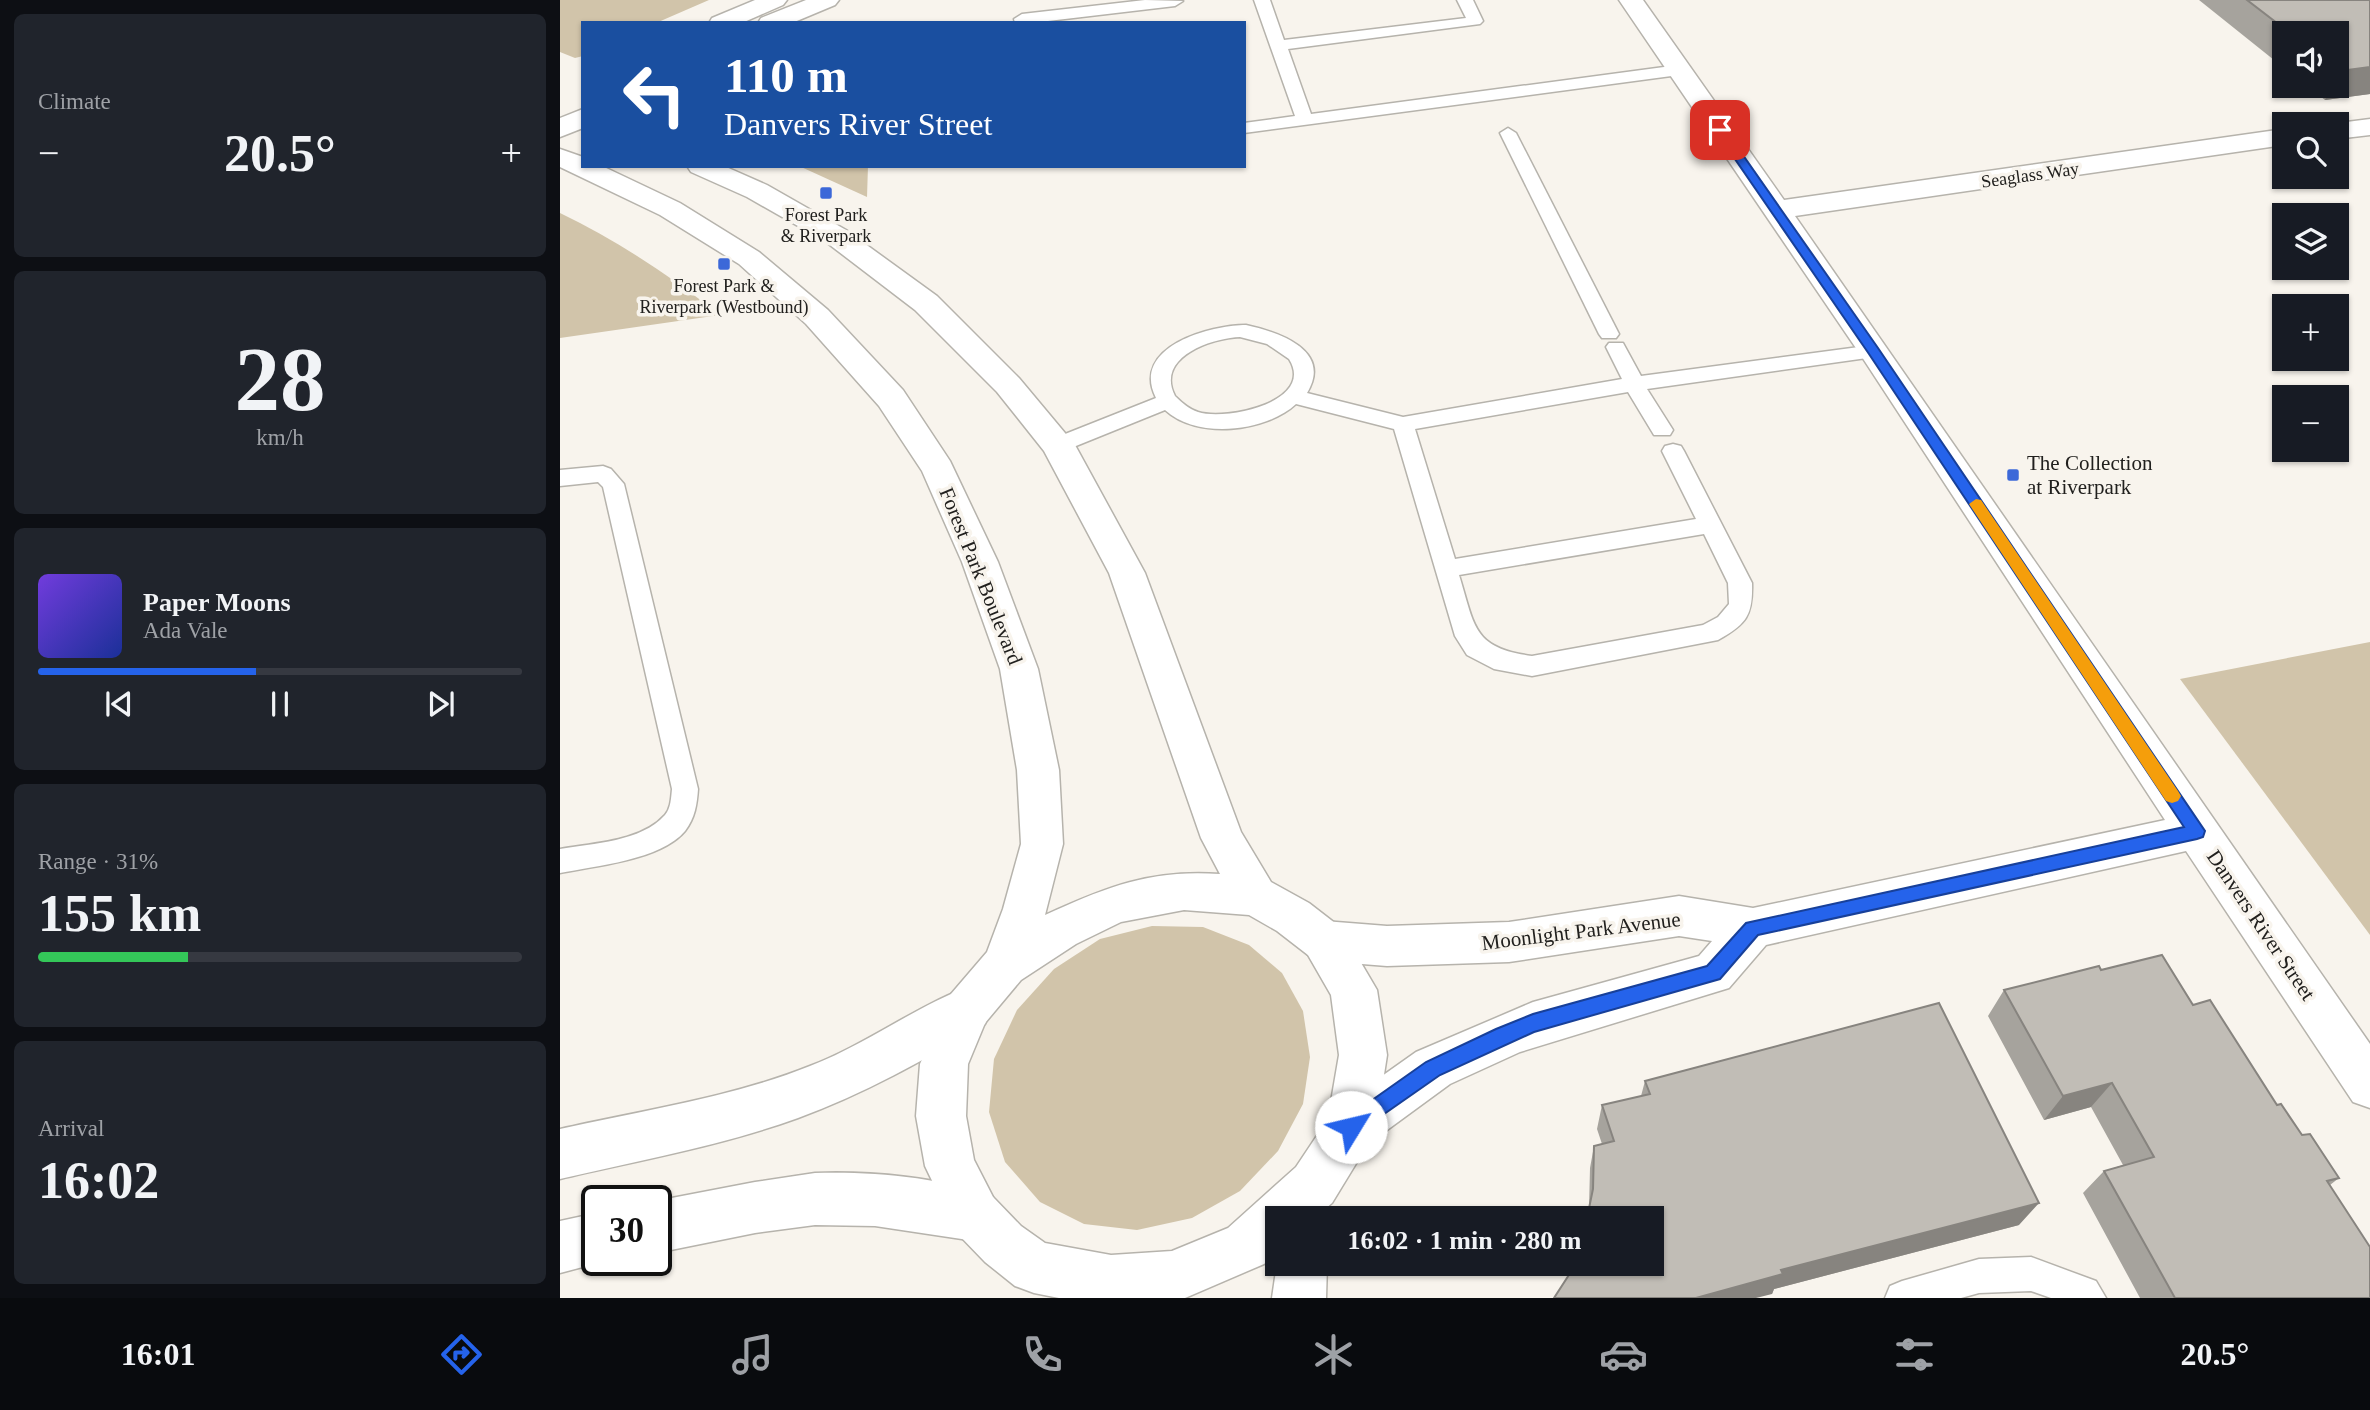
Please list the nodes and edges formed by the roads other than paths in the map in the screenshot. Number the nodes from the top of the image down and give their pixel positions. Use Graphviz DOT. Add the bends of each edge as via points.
graph roads {
  1 [pos="775,0"];
  2 [pos="827,0"];
  3 [pos="1262,0"];
  4 [pos="1465,0"];
  5 [pos="1631,0"];
  6 [pos="1175,1"];
  7 [pos="1111,16"];
  8 [pos="726,21"];
  9 [pos="775,21"];
  10 [pos="1022,21"];
  11 [pos="1278,46"];
  12 [pos="1679,70"];
  13 [pos="581,92"];
  14 [pos="1488,95"];
  15 [pos="560,103"];
  16 [pos="581,115"];
  17 [pos="581,117"];
  18 [pos="1305,120"];
  19 [pos="2370,127"];
  20 [pos="1246,128"];
  21 [pos="560,129"];
  22 [pos="2349,129"];
  23 [pos="2272,139"];
  24 [pos="560,157"];
  25 [pos="581,167"];
  26 [pos="583,168"];
  27 [pos="705,168"];
  28 [pos="1776,210"];
  29 [pos="1874,351"];
  30 [pos="1634,384"];
  31 [pos="1293,396"];
  32 [pos="1168,401"];
  33 [pos="1403,424"];
  34 [pos="1662,430"];
  35 [pos="1058,445"];
  36 [pos="1673,451"];
  37 [pos="560,478"];
  38 [pos="1710,525"];
  39 [pos="1446,569"];
  40 [pos="2197,831"];
  41 [pos="560,861"];
  42 [pos="1255,896"];
  43 [pos="1753,928"];
  44 [pos="1324,940"];
  45 [pos="1005,965"];
  46 [pos="968,1009"];
  47 [pos="2370,1085"];
  48 [pos="1351,1127"];
  49 [pos="560,1154"];
  50 [pos="1311,1201"];
  51 [pos="975,1215"];
  52 [pos="672,1224"];
  53 [pos="581,1242"];
  54 [pos="560,1247"];
  55 [pos="1300,1276"];
  56 [pos="1040,1282"];
  57 [pos="1298,1298"];
  58 [pos="1902,1298"];
  59 [pos="2090,1298"];
  1 -- 8 [label="street"];
  2 -- 9 [label="street"];
  3 -- 11 [label="lane"];
  4 -- 11 [label="lane" via="1475,21"];
  5 -- 12 [label="street, Danvers River Street"];
  6 -- 7 [label="lane"];
  7 -- 10 [label="lane"];
  11 -- 18 [label="lane"];
  12 -- 14 [label="lane"];
  12 -- 28 [label="street, Danvers River Street"];
  13 -- 15 [label="street"];
  14 -- 18 [label="lane"];
  14 -- 30 [label="lane"];
  15 -- 16 [label="street"];
  17 -- 21 [label="street"];
  18 -- 20 [label="lane"];
  19 -- 22 [label="street"];
  23 -- 28 [label="street, Seaglass Way"];
  24 -- 25 [label="street, Forest Park Boulevard"];
  26 -- 45 [label="street, Forest Park Boulevard" via="670,209 749,258 817,317 891,398 938,469 980,562 1019,669 1038,770 1042,844"];
  27 -- 35 [label="street" via="836,236 926,303 1008,385"];
  28 -- 29 [label="street, Danvers River Street"];
  29 -- 30 [label="lane"];
  29 -- 40 [label="street, Danvers River Street"];
  30 -- 33 [label="lane"];
  30 -- 34 [label="lane"];
  31 -- 32 [label="lane" via="1266,414 1230,422 1194,417"];
  31 -- 32 [label="lane" via="1302,382 1303,367 1297,353 1267,334 1234,331 1201,337 1169,359 1161,373"];
  31 -- 33 [label="lane"];
  32 -- 35 [label="lane"];
  33 -- 39 [label="lane"];
  35 -- 42 [label="street" via="1128,573 1222,838"];
  36 -- 38 [label="lane"];
  37 -- 41 [label="lane" via="603,474 612,484 685,789 681,811 672,825 653,839"];
  38 -- 39 [label="lane"];
  38 -- 39 [label="lane" via="1740,583 1741,606 1727,623 1709,633 1532,666 1503,663 1476,648 1464,630"];
  40 -- 43 [label="street, Moonlight Park Avenue"];
  40 -- 47 [label="street, Danvers River Street"];
  42 -- 44 [label="street"];
  42 -- 45 [label="street" via="1184,891 1115,904 1060,930"];
  43 -- 44 [label="street, Moonlight Park Avenue" via="1679,916 1509,942 1387,946"];
  43 -- 48 [label="street" via="1713,973 1503,1036 1433,1068"];
  44 -- 48 [label="street" via="1354,990 1363,1055"];
  45 -- 46 [label="street"];
  46 -- 49 [label="street" via="886,1056 772,1104"];
  46 -- 51 [label="street" via="944,1064 942,1116 950,1166"];
  48 -- 50 [label="street"];
  50 -- 56 [label="street" via="1246,1245 1172,1277"];
  51 -- 52 [label="street" via="894,1202 817,1199"];
  51 -- 56 [label="street"];
  53 -- 54 [label="street"];
  55 -- 57 [label="street"];
  58 -- 59 [label="lane" via="1979,1276 2031,1274"];
}
